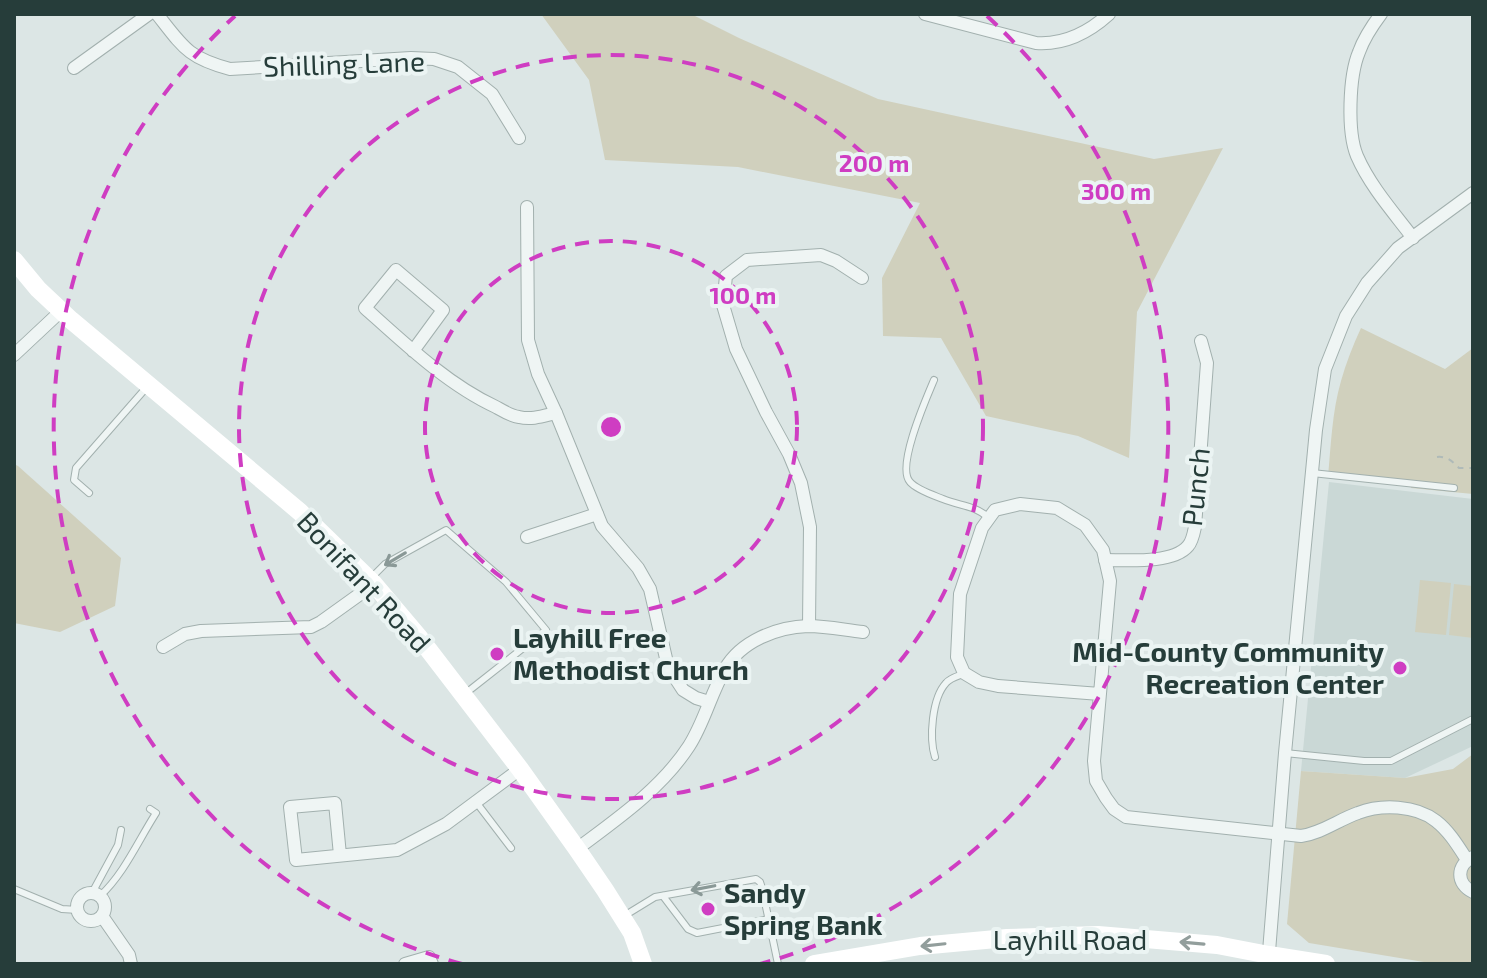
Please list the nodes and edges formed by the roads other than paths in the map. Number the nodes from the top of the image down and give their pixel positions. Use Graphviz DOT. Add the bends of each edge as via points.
graph roads {
  1 [pos="149,14"];
  2 [pos="157,14"];
  3 [pos="925,14"];
  4 [pos="1109,14"];
  5 [pos="1381,14"];
  6 [pos="74,68"];
  7 [pos="519,138"];
  8 [pos="1473,193"];
  9 [pos="527,207"];
  10 [pos="1413,238"];
  11 [pos="14,260"];
  12 [pos="862,278"];
  13 [pos="61,311"];
  14 [pos="1201,341"];
  15 [pos="413,351"];
  16 [pos="14,355"];
  17 [pos="934,380"];
  18 [pos="148,385"];
  19 [pos="556,413"];
  20 [pos="1312,473"];
  21 [pos="1454,488"];
  22 [pos="89,493"];
  23 [pos="597,514"];
  24 [pos="989,518"];
  25 [pos="527,537"];
  26 [pos="1105,560"];
  27 [pos="371,582"];
  28 [pos="809,626"];
  29 [pos="863,632"];
  30 [pos="163,647"];
  31 [pos="964,673"];
  32 [pos="1100,694"];
  33 [pos="463,695"];
  34 [pos="709,702"];
  35 [pos="1473,719"];
  36 [pos="1285,753"];
  37 [pos="935,757"];
  38 [pos="520,769"];
  39 [pos="476,802"];
  40 [pos="150,809"];
  41 [pos="121,830"];
  42 [pos="1277,835"];
  43 [pos="511,848"];
  44 [pos="577,849"];
  45 [pos="340,855"];
  46 [pos="1470,858"];
  47 [pos="14,889"];
  48 [pos="1473,892"];
  49 [pos="96,895"];
  50 [pos="663,896"];
  51 [pos="78,910"];
  52 [pos="102,916"];
  53 [pos="622,917"];
  54 [pos="769,919"];
  55 [pos="1268,960"];
  56 [pos="131,964"];
  57 [pos="405,964"];
  58 [pos="432,964"];
  59 [pos="643,964"];
  60 [pos="778,964"];
  61 [pos="814,964"];
  62 [pos="1326,964"];
  1 -- 6 [label="street"];
  2 -- 7 [label="street, Shilling Lane" via="195,57 230,69 411,58 458,67 492,94"];
  3 -- 4 [label="street" via="1048,44 1071,40"];
  5 -- 10 [label="street" via="1357,54 1350,117 1356,154"];
  8 -- 10 [label="street"];
  9 -- 19 [label="street" via="528,340"];
  10 -- 20 [label="street" via="1367,283 1346,316 1325,369"];
  11 -- 13 [label="main road, Bonifant Road"];
  12 -- 28 [label="street" via="821,255 747,260 726,276 723,305 736,349 801,483 810,527"];
  13 -- 16 [label="street"];
  13 -- 18 [label="main road, Bonifant Road"];
  14 -- 26 [label="street, Punch" via="1207,363 1195,527 1189,546 1159,560"];
  15 -- 15 [label="street" via="443,310 396,270 365,308"];
  15 -- 19 [label="street" via="469,392 517,417"];
  17 -- 24 [label="lane" via="907,455 908,480"];
  18 -- 22 [label="lane" via="76,468 74,480"];
  18 -- 27 [label="main road, Bonifant Road" via="300,512"];
  19 -- 23 [label="street"];
  20 -- 21 [label="lane"];
  20 -- 36 [label="street"];
  23 -- 25 [label="street"];
  23 -- 34 [label="street" via="650,589 668,667 683,690"];
  24 -- 26 [label="street" via="995,510 1020,504 1057,508 1085,525"];
  24 -- 31 [label="street" via="960,594 957,657"];
  26 -- 32 [label="street" via="1110,581"];
  27 -- 30 [label="street" via="311,627 201,631"];
  27 -- 33 [label="main road, Bonifant Road"];
  33 -- 27 [label="lane, one-way" via="546,630 506,582 446,530 385,564"];
  28 -- 29 [label="street"];
  28 -- 34 [label="street" via="757,638 726,667"];
  31 -- 32 [label="street" via="998,686"];
  31 -- 37 [label="lane" via="941,691 932,732"];
  32 -- 42 [label="street" via="1096,781 1114,809 1126,817"];
  33 -- 38 [label="main road, Bonifant Road"];
  34 -- 44 [label="street" via="690,745 671,769 638,803"];
  35 -- 36 [label="lane" via="1391,761"];
  36 -- 42 [label="street"];
  38 -- 39 [label="street"];
  38 -- 44 [label="main road, Bonifant Road"];
  39 -- 43 [label="lane"];
  39 -- 45 [label="street" via="397,850"];
  40 -- 49 [label="lane" via="156,813 118,875"];
  41 -- 49 [label="lane"];
  42 -- 46 [label="street" via="1313,834 1372,809 1410,809 1435,819"];
  42 -- 55 [label="street"];
  44 -- 53 [label="main road, Bonifant Road"];
  45 -- 45 [label="street" via="296,860 290,807 335,803"];
  46 -- 48 [label="street" via="1460,869 1460,881"];
  47 -- 51 [label="lane" via="62,909"];
  49 -- 51 [label="street" via="81,898"];
  49 -- 52 [label="street" via="104,902"];
  50 -- 53 [label="lane"];
  50 -- 54 [label="lane" via="697,933"];
  54 -- 50 [label="lane, one-way" via="756,879"];
  51 -- 52 [label="street" via="90,921"];
  52 -- 56 [label="street"];
  53 -- 59 [label="main road, Bonifant Road"];
  54 -- 60 [label="lane"];
  55 -- 61 [label="main road, Layhill Road, one-way" via="1217,945 1098,935 920,946"];
  55 -- 62 [label="main road, Layhill Road"];
  57 -- 58 [label="street" via="429,957"];
}
